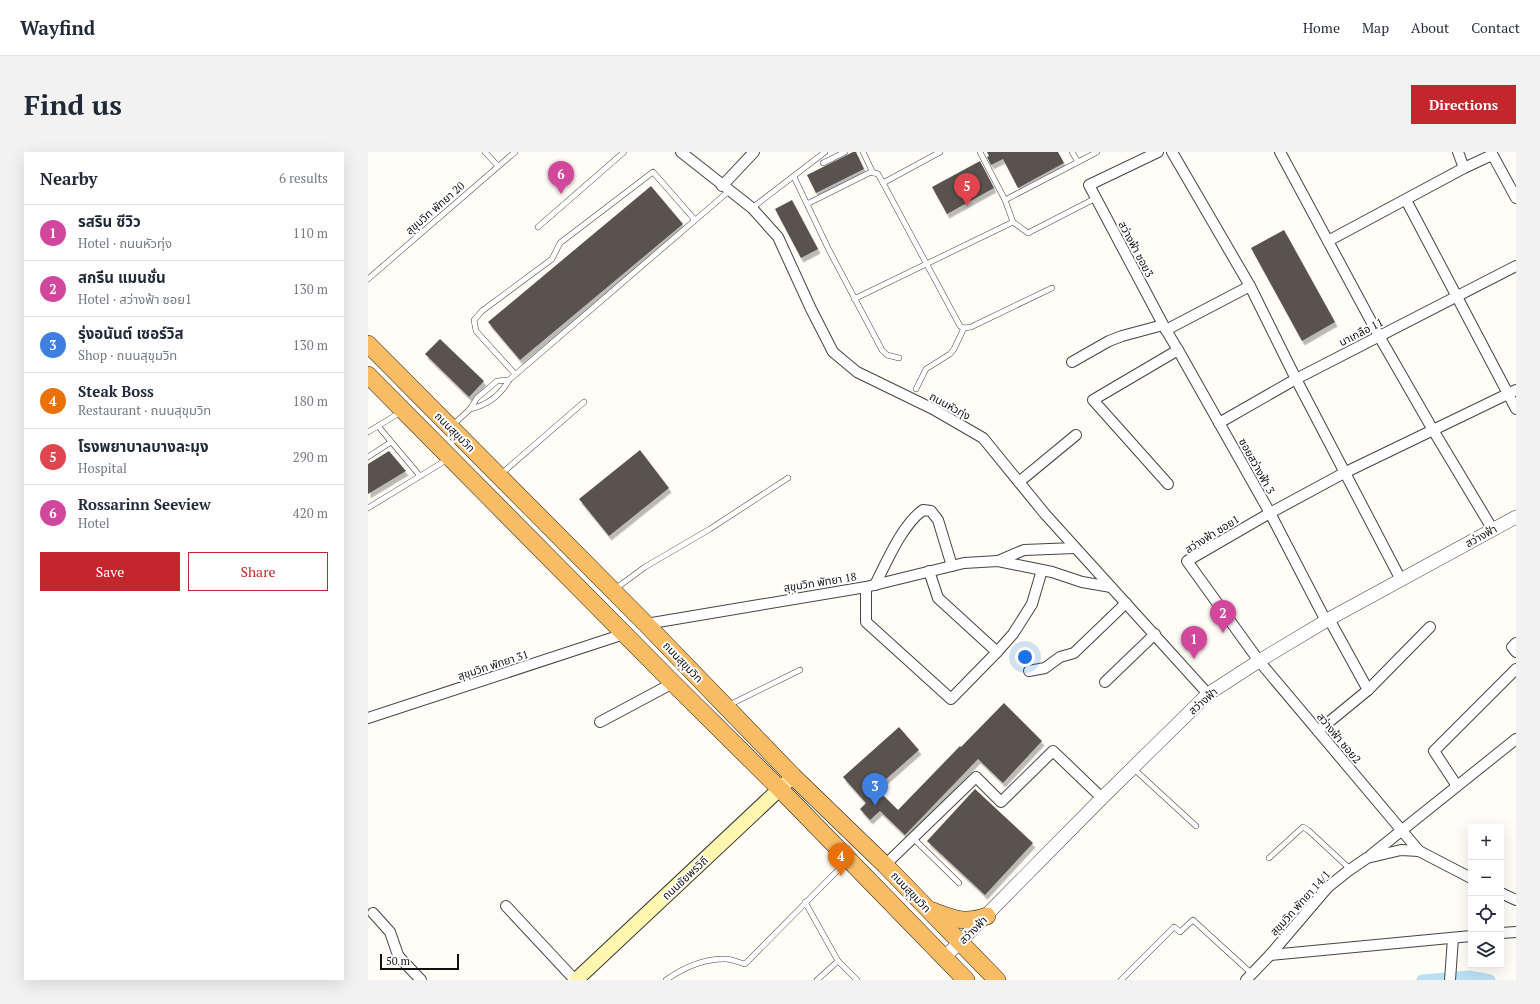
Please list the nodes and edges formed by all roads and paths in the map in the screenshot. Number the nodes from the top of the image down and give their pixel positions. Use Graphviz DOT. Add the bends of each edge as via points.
graph roads {
  1 [pos="485,152"];
  2 [pos="515,152"];
  3 [pos="624,152"];
  4 [pos="681,152"];
  5 [pos="754,152"];
  6 [pos="825,152"];
  7 [pos="845,152"];
  8 [pos="863,152"];
  9 [pos="940,152"];
  10 [pos="980,152"];
  11 [pos="1072,152"];
  12 [pos="1097,152"];
  13 [pos="1158,152"];
  14 [pos="1172,152"];
  15 [pos="1280,152"];
  16 [pos="1458,152"];
  17 [pos="1492,153"];
  18 [pos="1078,162"];
  19 [pos="823,163"];
  20 [pos="498,166"];
  21 [pos="1464,168"];
  22 [pos="873,173"];
  23 [pos="794,177"];
  24 [pos="883,183"];
  25 [pos="725,188"];
  26 [pos="1515,194"];
  27 [pos="1096,198"];
  28 [pos="1005,200"];
  29 [pos="1406,200"];
  30 [pos="807,204"];
  31 [pos="752,208"];
  32 [pos="695,220"];
  33 [pos="1013,222"];
  34 [pos="538,227"];
  35 [pos="1328,241"];
  36 [pos="926,264"];
  37 [pos="1516,266"];
  38 [pos="368,280"];
  39 [pos="1250,286"];
  40 [pos="1052,288"];
  41 [pos="1458,296"];
  42 [pos="854,299"];
  43 [pos="964,328"];
  44 [pos="1164,328"];
  45 [pos="1379,336"];
  46 [pos="368,344"];
  47 [pos="1178,350"];
  48 [pos="899,358"];
  49 [pos="1072,362"];
  50 [pos="515,374"];
  51 [pos="368,375"];
  52 [pos="1296,379"];
  53 [pos="509,380"];
  54 [pos="916,389"];
  55 [pos="1512,392"];
  56 [pos="584,402"];
  57 [pos="470,409"];
  58 [pos="1516,409"];
  59 [pos="403,411"];
  60 [pos="1219,423"];
  61 [pos="378,426"];
  62 [pos="451,427"];
  63 [pos="1433,430"];
  64 [pos="368,432"];
  65 [pos="1076,435"];
  66 [pos="391,442"];
  67 [pos="368,457"];
  68 [pos="450,458"];
  69 [pos="1344,473"];
  70 [pos="420,476"];
  71 [pos="498,476"];
  72 [pos="788,478"];
  73 [pos="1019,482"];
  74 [pos="1168,484"];
  75 [pos="368,508"];
  76 [pos="1270,513"];
  77 [pos="1516,517"];
  78 [pos="1493,530"];
  79 [pos="1075,548"];
  80 [pos="998,561"];
  81 [pos="952,566"];
  82 [pos="1042,570"];
  83 [pos="930,571"];
  84 [pos="1401,580"];
  85 [pos="870,586"];
  86 [pos="1111,587"];
  87 [pos="613,591"];
  88 [pos="1126,603"];
  89 [pos="1327,620"];
  90 [pos="646,624"];
  91 [pos="1430,627"];
  92 [pos="624,634"];
  93 [pos="1155,634"];
  94 [pos="1516,644"];
  95 [pos="997,652"];
  96 [pos="1516,652"];
  97 [pos="1259,661"];
  98 [pos="1516,669"];
  99 [pos="800,670"];
  100 [pos="1029,671"];
  101 [pos="1105,682"];
  102 [pos="672,683"];
  103 [pos="1368,690"];
  104 [pos="1208,694"];
  105 [pos="726,707"];
  106 [pos="368,718"];
  107 [pos="600,722"];
  108 [pos="1318,732"];
  109 [pos="1516,739"];
  110 [pos="1133,768"];
  111 [pos="793,776"];
  112 [pos="1457,786"];
  113 [pos="780,789"];
  114 [pos="1102,798"];
  115 [pos="1196,826"];
  116 [pos="1401,830"];
  117 [pos="912,838"];
  118 [pos="1419,851"];
  119 [pos="1269,858"];
  120 [pos="1367,858"];
  121 [pos="848,859"];
  122 [pos="885,865"];
  123 [pos="1350,869"];
  124 [pos="1468,876"];
  125 [pos="959,883"];
  126 [pos="1504,894"];
  127 [pos="1516,900"];
  128 [pos="805,902"];
  129 [pos="506,906"];
  130 [pos="929,910"];
  131 [pos="373,914"];
  132 [pos="987,916"];
  133 [pos="1516,932"];
  134 [pos="1288,933"];
  135 [pos="1504,933"];
  136 [pos="1468,936"];
  137 [pos="1453,938"];
  138 [pos="960,942"];
  139 [pos="1297,952"];
  140 [pos="1270,955"];
  141 [pos="944,958"];
  142 [pos="838,961"];
  143 [pos="1249,977"];
  144 [pos="421,980"];
  145 [pos="576,980"];
  146 [pos="666,980"];
  147 [pos="817,980"];
  148 [pos="857,980"];
  149 [pos="966,980"];
  150 [pos="997,980"];
  151 [pos="1121,980"];
  152 [pos="1450,980"];
  1 -- 20 [label="lane"];
  2 -- 20 [label="lane, สุขุมวิท พัทยา 20"];
  3 -- 34 [label="lane"];
  4 -- 25 [label="street, ถนนหัวทุ่ง"];
  5 -- 25 [label="street"];
  6 -- 23 [label="lane"];
  7 -- 19 [label="lane"];
  8 -- 22 [label="lane"];
  9 -- 24 [label="lane"];
  10 -- 28 [label="lane"];
  11 -- 18 [label="lane"];
  12 -- 18 [label="lane"];
  13 -- 27 [label="street, สว่างฟ้า ซอย3" via="1089,185"];
  14 -- 39 [label="street"];
  15 -- 35 [label="street"];
  16 -- 21 [label="street"];
  17 -- 21 [label="street"];
  17 -- 26 [label="street"];
  18 -- 28 [label="lane"];
  20 -- 38 [label="lane, สุขุมวิท พัทยา 20"];
  21 -- 29 [label="street"];
  22 -- 24 [label="lane" via="878,174"];
  22 -- 30 [label="lane"];
  23 -- 30 [label="lane"];
  23 -- 31 [label="lane"];
  24 -- 36 [label="lane"];
  25 -- 31 [label="street, ถนนหัวทุ่ง"];
  25 -- 32 [label="lane"];
  27 -- 33 [label="lane" via="1028,233"];
  27 -- 44 [label="street, สว่างฟ้า ซอย3"];
  28 -- 33 [label="lane"];
  29 -- 35 [label="street"];
  29 -- 41 [label="street"];
  30 -- 42 [label="lane"];
  31 -- 73 [label="street, ถนนหัวทุ่ง" via="778,237 833,352 857,372 933,409 983,438"];
  32 -- 50 [label="lane"];
  32 -- 50 [label="lane" via="653,172 560,243 552,259 482,311 474,320 476,331"];
  33 -- 36 [label="lane"];
  35 -- 45 [label="street"];
  36 -- 42 [label="lane"];
  36 -- 43 [label="lane" via="957,322"];
  37 -- 41 [label="street, นาเกลือ 11"];
  39 -- 44 [label="street"];
  39 -- 52 [label="street"];
  40 -- 43 [label="lane" via="979,324"];
  41 -- 45 [label="street, นาเกลือ 11"];
  41 -- 55 [label="street"];
  42 -- 48 [label="lane" via="884,353"];
  43 -- 54 [label="lane" via="954,349 926,369"];
  44 -- 47 [label="street, ซอยสว่างฟ้า 3"];
  44 -- 49 [label="street" via="1122,336"];
  45 -- 52 [label="street, นาเกลือ 11"];
  45 -- 63 [label="street"];
  46 -- 62 [label="highway, ถนนสุขุมวิท"];
  47 -- 60 [label="street, ซอยสว่างฟ้า 3"];
  47 -- 74 [label="street" via="1093,400"];
  50 -- 53 [label="lane"];
  51 -- 59 [label="highway, ถนนสุขุมวิท"];
  52 -- 60 [label="street, นาเกลือ 11"];
  52 -- 69 [label="street"];
  53 -- 57 [label="lane" via="503,390 483,406"];
  53 -- 57 [label="lane" via="498,381 476,398"];
  55 -- 58 [label="street"];
  55 -- 63 [label="street"];
  56 -- 71 [label="lane"];
  57 -- 62 [label="lane"];
  59 -- 61 [label="lane"];
  59 -- 68 [label="highway, ถนนสุขุมวิท"];
  60 -- 76 [label="street, ซอยสว่างฟ้า 3"];
  61 -- 64 [label="lane"];
  61 -- 66 [label="lane"];
  62 -- 71 [label="highway, ถนนสุขุมวิท"];
  63 -- 69 [label="street"];
  63 -- 78 [label="street"];
  65 -- 73 [label="street"];
  66 -- 67 [label="lane"];
  66 -- 70 [label="lane"];
  68 -- 70 [label="lane"];
  68 -- 92 [label="highway, ถนนสุขุมวิท"];
  69 -- 76 [label="street"];
  69 -- 84 [label="street"];
  70 -- 75 [label="lane"];
  71 -- 87 [label="highway, ถนนสุขุมวิท"];
  72 -- 87 [label="lane" via="710,529 645,567"];
  73 -- 79 [label="street, ถนนหัวทุ่ง"];
  76 -- 89 [label="street, ซอยสว่างฟ้า 3"];
  76 -- 97 [label="street, สว่างฟ้า ซอย1" via="1188,561"];
  77 -- 78 [label="street, สว่างฟ้า"];
  78 -- 84 [label="street, สว่างฟ้า"];
  79 -- 80 [label="street, สุขุมวิท พัทยา 18" via="1024,550"];
  79 -- 86 [label="street, ถนนหัวทุ่ง"];
  80 -- 81 [label="street, สุขุมวิท พัทยา 18"];
  80 -- 82 [label="street, สุขุมวิท พัทยา 18"];
  81 -- 83 [label="street, สุขุมวิท พัทยา 18"];
  81 -- 85 [label="street" via="938,520 931,511 923,510 915,515 906,527"];
  82 -- 86 [label="street, สุขุมวิท พัทยา 18" via="1082,582"];
  82 -- 95 [label="street" via="1032,604 1013,634"];
  83 -- 85 [label="street, สุขุมวิท พัทยา 18"];
  83 -- 95 [label="street" via="938,598"];
  84 -- 89 [label="street, สว่างฟ้า"];
  85 -- 90 [label="street, สุขุมวิท พัทยา 18"];
  85 -- 95 [label="street" via="866,622 951,699"];
  86 -- 88 [label="street, ถนนหัวทุ่ง"];
  87 -- 90 [label="highway, ถนนสุขุมวิท"];
  88 -- 93 [label="street, ถนนหัวทุ่ง"];
  88 -- 100 [label="street" via="1074,653 1060,657 1045,668"];
  89 -- 97 [label="street, สว่างฟ้า"];
  89 -- 103 [label="street, ซอยสว่างฟ้า 3"];
  90 -- 105 [label="highway, ถนนสุขุมวิท"];
  91 -- 103 [label="street"];
  92 -- 102 [label="highway, ถนนสุขุมวิท"];
  92 -- 106 [label="street, สุขุมวิท พัทยา 31"];
  93 -- 101 [label="street"];
  93 -- 104 [label="street, ถนนหัวทุ่ง"];
  94 -- 96 [label="street" via="1512,647"];
  97 -- 104 [label="street, สว่างฟ้า"];
  97 -- 108 [label="street, สว่างฟ้า ซอย2"];
  98 -- 112 [label="street" via="1434,751"];
  99 -- 105 [label="lane"];
  102 -- 107 [label="street"];
  102 -- 113 [label="highway, ถนนสุขุมวิท"];
  103 -- 108 [label="street"];
  104 -- 110 [label="street, สว่างฟ้า"];
  105 -- 111 [label="highway, ถนนสุขุมวิท"];
  108 -- 116 [label="street, สว่างฟ้า ซอย2"];
  109 -- 112 [label="street"];
  110 -- 114 [label="street, สว่างฟ้า"];
  110 -- 115 [label="lane"];
  111 -- 113 [label="main road, ถนนชัยพรวิถี"];
  111 -- 122 [label="highway, ถนนสุขุมวิท"];
  112 -- 116 [label="street"];
  113 -- 121 [label="highway, ถนนสุขุมวิท"];
  113 -- 145 [label="main road, ถนนชัยพรวิถี"];
  114 -- 117 [label="street" via="1053,751 1001,802 976,777"];
  114 -- 132 [label="street, สว่างฟ้า"];
  116 -- 118 [label="street, สว่างฟ้า ซอย2"];
  116 -- 120 [label="street"];
  117 -- 122 [label="street"];
  117 -- 125 [label="lane"];
  118 -- 120 [label="street, สุขุมวิท พัทยา 14/1" via="1401,850"];
  118 -- 124 [label="street, สุขุมวิท พัทยา 14/1"];
  119 -- 123 [label="lane" via="1303,828"];
  120 -- 123 [label="street, สุขุมวิท พัทยา 14/1"];
  121 -- 128 [label="lane"];
  121 -- 141 [label="highway, ถนนสุขุมวิท"];
  122 -- 130 [label="highway, ถนนสุขุมวิท"];
  123 -- 134 [label="street, สุขุมวิท พัทยา 14/1" via="1328,887"];
  126 -- 127 [label="street"];
  128 -- 142 [label="lane"];
  128 -- 146 [label="lane" via="746,964 726,958 698,963"];
  129 -- 145 [label="street"];
  130 -- 132 [label="highway" via="964,921"];
  130 -- 138 [label="highway, ถนนสุขุมวิท"];
  131 -- 144 [label="street" via="390,932 398,955"];
  132 -- 138 [label="street, สว่างฟ้า"];
  133 -- 135 [label="street"];
  134 -- 139 [label="street" via="1289,946"];
  134 -- 140 [label="street, สุขุมวิท พัทยา 14/1"];
  136 -- 137 [label="street"];
  137 -- 139 [label="street"];
  137 -- 152 [label="street"];
  138 -- 141 [label="street, สว่างฟ้า"];
  138 -- 150 [label="highway, ถนนสุขุมวิท"];
  139 -- 140 [label="street"];
  140 -- 143 [label="street, สุขุมวิท พัทยา 14/1"];
  141 -- 149 [label="highway, ถนนสุขุมวิท"];
  142 -- 147 [label="lane"];
  142 -- 148 [label="lane"];
  143 -- 151 [label="lane" via="1193,920 1180,932 1174,927"];
}
